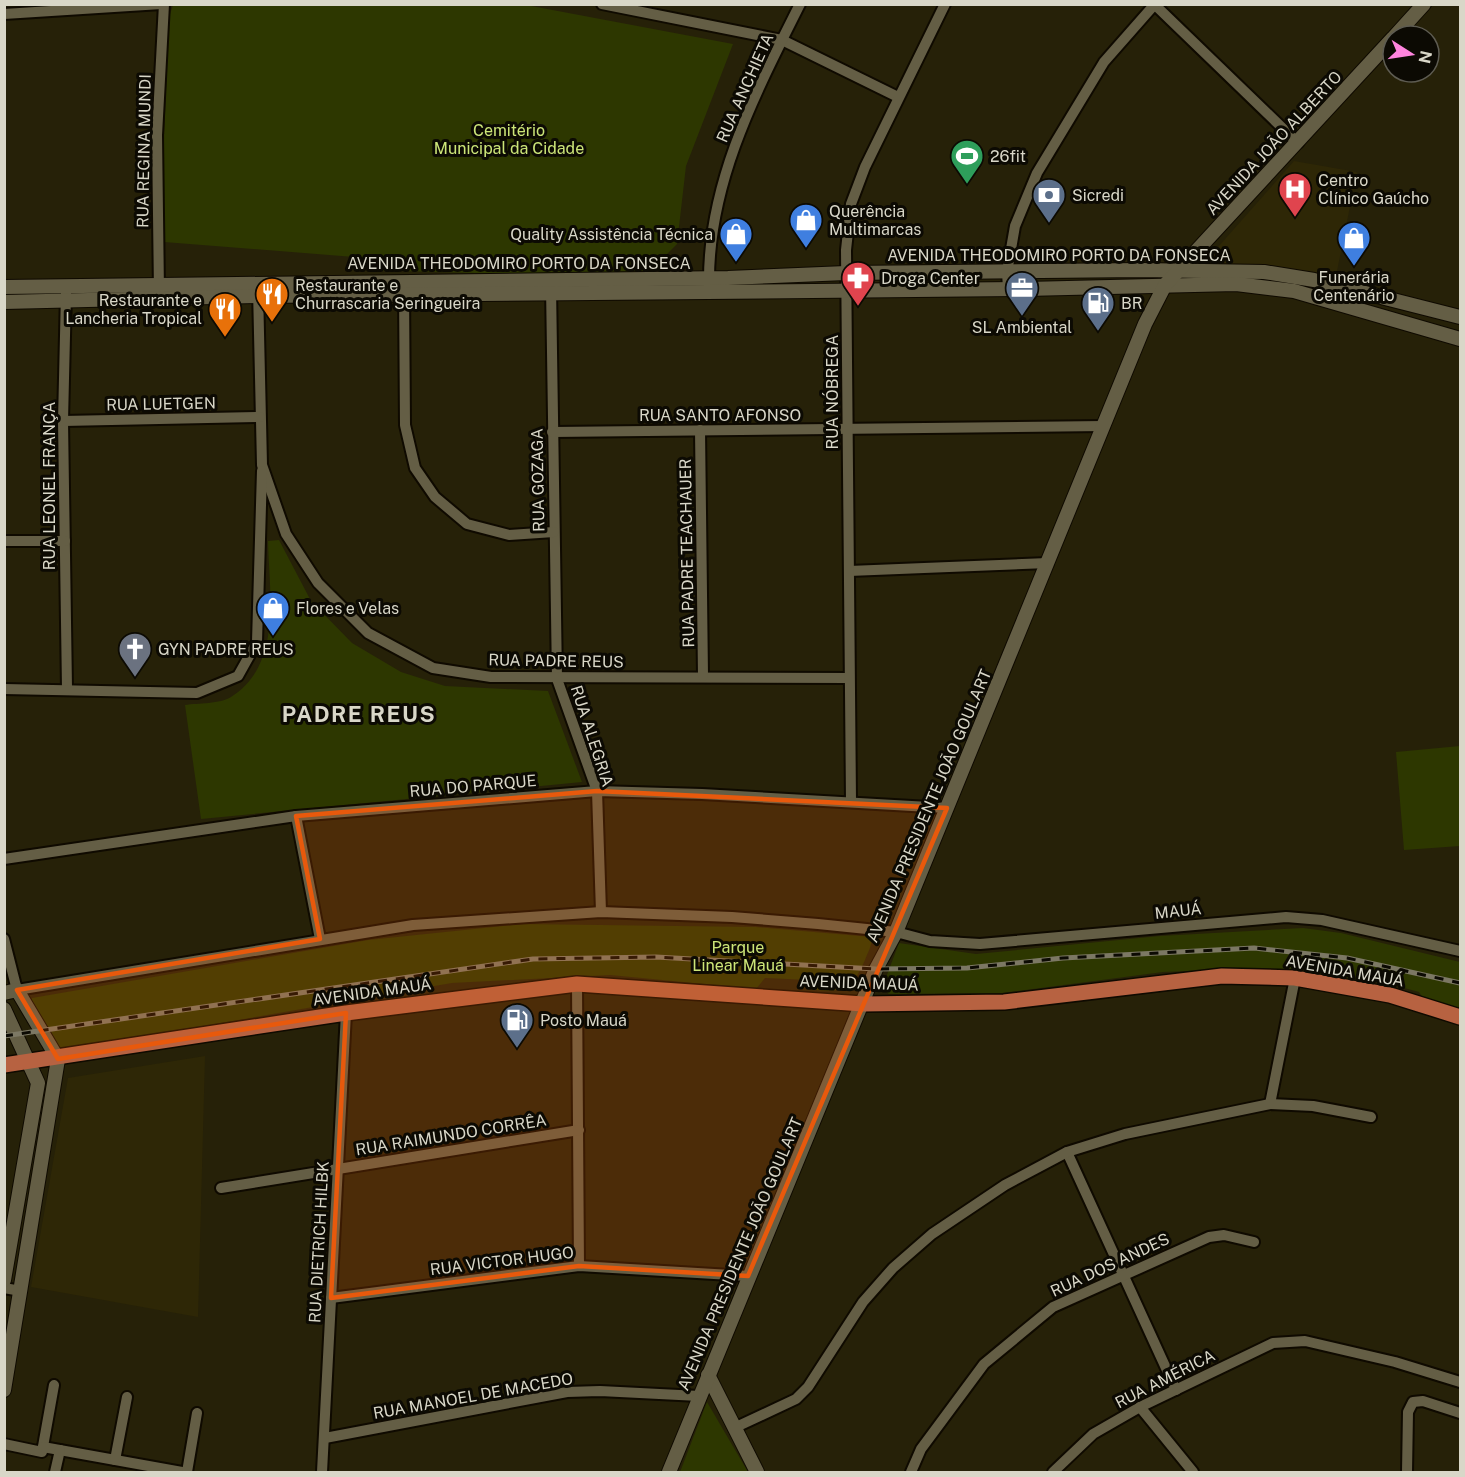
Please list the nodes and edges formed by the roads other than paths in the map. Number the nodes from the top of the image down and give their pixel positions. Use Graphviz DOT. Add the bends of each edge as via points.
graph roads {
  1 [pos="162,4"];
  2 [pos="602,4"];
  3 [pos="800,4"];
  4 [pos="945,4"];
  5 [pos="1424,4"];
  6 [pos="1155,5"];
  7 [pos="4,14"];
  8 [pos="1406,24"];
  9 [pos="782,40"];
  10 [pos="1381,51"];
  11 [pos="898,97"];
  12 [pos="1298,143"];
  13 [pos="1122,270"];
  14 [pos="1179,270"];
  15 [pos="965,272"];
  16 [pos="1007,272"];
  17 [pos="1058,272"];
  18 [pos="846,273"];
  19 [pos="909,273"];
  20 [pos="796,275"];
  21 [pos="1236,277"];
  22 [pos="159,283"];
  23 [pos="66,284"];
  24 [pos="758,284"];
  25 [pos="1330,284"];
  26 [pos="1165,285"];
  27 [pos="4,286"];
  28 [pos="709,286"];
  29 [pos="1122,286"];
  30 [pos="551,287"];
  31 [pos="1059,288"];
  32 [pos="258,289"];
  33 [pos="404,289"];
  34 [pos="846,289"];
  35 [pos="909,289"];
  36 [pos="966,289"];
  37 [pos="1008,289"];
  38 [pos="205,290"];
  39 [pos="798,290"];
  40 [pos="1371,293"];
  41 [pos="159,298"];
  42 [pos="66,299"];
  43 [pos="1326,300"];
  44 [pos="4,302"];
  45 [pos="1367,310"];
  46 [pos="1461,317"];
  47 [pos="1460,336"];
  48 [pos="260,417"];
  49 [pos="63,421"];
  50 [pos="1104,426"];
  51 [pos="847,429"];
  52 [pos="700,430"];
  53 [pos="552,432"];
  54 [pos="262,465"];
  55 [pos="554,532"];
  56 [pos="4,541"];
  57 [pos="65,541"];
  58 [pos="1048,563"];
  59 [pos="849,571"];
  60 [pos="703,676"];
  61 [pos="849,678"];
  62 [pos="557,679"];
  63 [pos="68,688"];
  64 [pos="4,689"];
  65 [pos="597,792"];
  66 [pos="851,801"];
  67 [pos="947,808"];
  68 [pos="296,816"];
  69 [pos="4,859"];
  70 [pos="601,912"];
  71 [pos="896,932"];
  72 [pos="4,939"];
  73 [pos="320,939"];
  74 [pos="1461,951"];
  75 [pos="1295,978"];
  76 [pos="578,984"];
  77 [pos="11,992"];
  78 [pos="862,1004"];
  79 [pos="4,1009"];
  80 [pos="346,1013"];
  81 [pos="1461,1017"];
  82 [pos="58,1059"];
  83 [pos="28,1062"];
  84 [pos="4,1065"];
  85 [pos="1270,1104"];
  86 [pos="1371,1117"];
  87 [pos="579,1130"];
  88 [pos="1067,1152"];
  89 [pos="337,1167"];
  90 [pos="221,1188"];
  91 [pos="1254,1242"];
  92 [pos="579,1266"];
  93 [pos="1124,1275"];
  94 [pos="748,1276"];
  95 [pos="4,1280"];
  96 [pos="4,1288"];
  97 [pos="21,1291"];
  98 [pos="331,1298"];
  99 [pos="708,1375"];
  100 [pos="1461,1382"];
  101 [pos="54,1385"];
  102 [pos="4,1390"];
  103 [pos="1176,1390"];
  104 [pos="699,1396"];
  105 [pos="127,1397"];
  106 [pos="1140,1407"];
  107 [pos="197,1413"];
  108 [pos="1461,1413"];
  109 [pos="734,1428"];
  110 [pos="325,1438"];
  111 [pos="4,1444"];
  112 [pos="43,1447"];
  113 [pos="60,1450"];
  114 [pos="115,1460"];
  115 [pos="55,1473"];
  116 [pos="185,1473"];
  117 [pos="322,1473"];
  118 [pos="669,1473"];
  119 [pos="757,1473"];
  120 [pos="911,1473"];
  121 [pos="1053,1473"];
  122 [pos="1193,1473"];
  123 [pos="1407,1473"];
  1 -- 7 [label="street"];
  1 -- 22 [label="street, RUA REGINA MUNDI" via="157,135"];
  2 -- 9 [label="street"];
  3 -- 9 [label="street, RUA ANCHIETA"];
  4 -- 11 [label="street, RUA NÓBREGA"];
  5 -- 8 [label="main road, AVENIDA JOÃO ALBERTO"];
  6 -- 12 [label="street"];
  6 -- 16 [label="street" via="1104,62 1037,173 1015,226"];
  9 -- 11 [label="street"];
  9 -- 28 [label="street, RUA ANCHIETA" via="742,123 720,187"];
  10 -- 12 [label="main road, AVENIDA JOÃO ALBERTO"];
  11 -- 18 [label="street, RUA NÓBREGA" via="851,204"];
  12 -- 14 [label="main road, AVENIDA JOÃO ALBERTO"];
  13 -- 14 [label="main road, AVENIDA THEODOMIRO PORTO DA FONSECA"];
  13 -- 17 [label="main road, AVENIDA THEODOMIRO PORTO DA FONSECA"];
  13 -- 29 [label="main road"];
  14 -- 21 [label="main road, AVENIDA THEODOMIRO PORTO DA FONSECA"];
  14 -- 26 [label="main road, AVENIDA JOÃO ALBERTO"];
  15 -- 16 [label="main road, AVENIDA THEODOMIRO PORTO DA FONSECA"];
  15 -- 19 [label="main road, AVENIDA THEODOMIRO PORTO DA FONSECA"];
  15 -- 36 [label="main road"];
  16 -- 17 [label="main road, AVENIDA THEODOMIRO PORTO DA FONSECA"];
  16 -- 37 [label="street"];
  17 -- 31 [label="main road"];
  18 -- 19 [label="main road, AVENIDA THEODOMIRO PORTO DA FONSECA"];
  18 -- 20 [label="main road, AVENIDA THEODOMIRO PORTO DA FONSECA"];
  18 -- 34 [label="street, RUA NÓBREGA"];
  19 -- 35 [label="main road"];
  20 -- 24 [label="main road, AVENIDA THEODOMIRO PORTO DA FONSECA"];
  20 -- 39 [label="main road"];
  21 -- 25 [label="main road, AVENIDA THEODOMIRO PORTO DA FONSECA" via="1289,275"];
  21 -- 26 [label="main road, AVENIDA THEODOMIRO PORTO DA FONSECA"];
  21 -- 43 [label="main road, AVENIDA THEODOMIRO PORTO DA FONSECA"];
  22 -- 23 [label="main road, AVENIDA THEODOMIRO PORTO DA FONSECA"];
  22 -- 38 [label="main road, AVENIDA THEODOMIRO PORTO DA FONSECA"];
  22 -- 41 [label="street, RUA REGINA MUNDI"];
  23 -- 27 [label="main road, AVENIDA THEODOMIRO PORTO DA FONSECA"];
  23 -- 42 [label="street, RUA LEONEL FRANÇA"];
  24 -- 28 [label="main road, AVENIDA THEODOMIRO PORTO DA FONSECA"];
  24 -- 39 [label="main road, AVENIDA THEODOMIRO PORTO DA FONSECA"];
  25 -- 40 [label="main road, AVENIDA THEODOMIRO PORTO DA FONSECA"];
  25 -- 43 [label="main road"];
  26 -- 29 [label="main road, AVENIDA THEODOMIRO PORTO DA FONSECA"];
  26 -- 50 [label="main road, AVENIDA PRESIDENTE JOÃO GOULART"];
  28 -- 30 [label="main road, AVENIDA THEODOMIRO PORTO DA FONSECA"];
  29 -- 31 [label="main road, AVENIDA THEODOMIRO PORTO DA FONSECA"];
  30 -- 33 [label="main road, AVENIDA THEODOMIRO PORTO DA FONSECA"];
  30 -- 53 [label="street, RUA GOZAGA"];
  31 -- 37 [label="main road, AVENIDA THEODOMIRO PORTO DA FONSECA"];
  32 -- 33 [label="main road, AVENIDA THEODOMIRO PORTO DA FONSECA"];
  32 -- 38 [label="main road, AVENIDA THEODOMIRO PORTO DA FONSECA"];
  32 -- 48 [label="street, RUA PADRE REUS"];
  33 -- 55 [label="street" via="405,425 415,468 435,497 467,524 509,535"];
  34 -- 35 [label="main road, AVENIDA THEODOMIRO PORTO DA FONSECA"];
  34 -- 39 [label="main road, AVENIDA THEODOMIRO PORTO DA FONSECA"];
  34 -- 51 [label="street, RUA NÓBREGA"];
  35 -- 36 [label="main road, AVENIDA THEODOMIRO PORTO DA FONSECA"];
  36 -- 37 [label="main road, AVENIDA THEODOMIRO PORTO DA FONSECA"];
  38 -- 41 [label="main road, AVENIDA THEODOMIRO PORTO DA FONSECA"];
  40 -- 45 [label="main road"];
  40 -- 46 [label="main road, AVENIDA THEODOMIRO PORTO DA FONSECA"];
  41 -- 42 [label="main road, AVENIDA THEODOMIRO PORTO DA FONSECA"];
  42 -- 44 [label="main road, AVENIDA THEODOMIRO PORTO DA FONSECA"];
  42 -- 49 [label="street, RUA LEONEL FRANÇA"];
  43 -- 45 [label="main road, AVENIDA THEODOMIRO PORTO DA FONSECA"];
  45 -- 47 [label="main road, AVENIDA THEODOMIRO PORTO DA FONSECA"];
  48 -- 49 [label="street, RUA LUETGEN"];
  48 -- 54 [label="street, RUA PADRE REUS"];
  49 -- 57 [label="street, RUA LEONEL FRANÇA"];
  50 -- 51 [label="street, RUA SANTO AFONSO"];
  50 -- 58 [label="main road, AVENIDA PRESIDENTE JOÃO GOULART"];
  51 -- 52 [label="street, RUA SANTO AFONSO"];
  51 -- 59 [label="street, RUA NÓBREGA"];
  52 -- 53 [label="street, RUA SANTO AFONSO"];
  52 -- 60 [label="street, RUA PADRE TEACHAUER"];
  53 -- 55 [label="street, RUA GOZAGA"];
  54 -- 62 [label="street, RUA PADRE REUS" via="286,534 318,583 368,633 433,668 491,677"];
  54 -- 63 [label="street" via="258,642 238,676 197,693"];
  55 -- 62 [label="street, RUA GOZAGA"];
  56 -- 57 [label="street"];
  57 -- 63 [label="street, RUA LEONEL FRANÇA"];
  58 -- 59 [label="street"];
  58 -- 67 [label="main road, AVENIDA PRESIDENTE JOÃO GOULART"];
  59 -- 61 [label="street, RUA NÓBREGA"];
  60 -- 61 [label="street, RUA PADRE REUS"];
  60 -- 62 [label="street, RUA PADRE REUS"];
  61 -- 66 [label="street, RUA NÓBREGA"];
  62 -- 65 [label="street, RUA ALEGRIA"];
  63 -- 64 [label="street"];
  65 -- 66 [label="street, RUA DO PARQUE"];
  65 -- 68 [label="street, RUA DO PARQUE"];
  65 -- 70 [label="street, RUA ALEGRIA"];
  66 -- 67 [label="street, RUA DO PARQUE"];
  67 -- 71 [label="main road, AVENIDA PRESIDENTE JOÃO GOULART"];
  68 -- 69 [label="street, RUA DO PARQUE"];
  68 -- 73 [label="street"];
  70 -- 71 [label="street" via="732,917"];
  70 -- 73 [label="street" via="413,925"];
  71 -- 74 [label="street, MAUÁ" via="930,941 980,944 1286,916 1322,920"];
  71 -- 78 [label="main road, AVENIDA PRESIDENTE JOÃO GOULART"];
  72 -- 77 [label="street"];
  73 -- 77 [label="street"];
  75 -- 78 [label="main road, AVENIDA MAUÁ" via="1222,976 1004,1002"];
  75 -- 81 [label="main road, AVENIDA MAUÁ" via="1390,994"];
  75 -- 85 [label="street"];
  76 -- 78 [label="main road, AVENIDA MAUÁ"];
  76 -- 80 [label="main road, AVENIDA MAUÁ"];
  76 -- 87 [label="street"];
  77 -- 82 [label="main road"];
  78 -- 94 [label="main road, AVENIDA PRESIDENTE JOÃO GOULART"];
  79 -- 83 [label="main road"];
  80 -- 82 [label="main road, AVENIDA MAUÁ"];
  80 -- 89 [label="street, RUA DIETRICH HILBK"];
  82 -- 83 [label="main road, AVENIDA MAUÁ"];
  82 -- 97 [label="main road"];
  83 -- 84 [label="main road, AVENIDA MAUÁ"];
  83 -- 95 [label="main road" via="38,1083"];
  85 -- 86 [label="street" via="1313,1106"];
  85 -- 88 [label="street" via="1125,1134"];
  87 -- 89 [label="street, RUA RAIMUNDO CORRÊA"];
  87 -- 92 [label="street"];
  88 -- 93 [label="street"];
  88 -- 109 [label="street" via="1005,1185 932,1234 893,1268 863,1302 808,1387 796,1399"];
  89 -- 90 [label="street, RUA RAIMUNDO CORRÊA"];
  89 -- 98 [label="street, RUA DIETRICH HILBK"];
  91 -- 93 [label="street, RUA DOS ANDES" via="1224,1235 1209,1237"];
  92 -- 94 [label="street, RUA VICTOR HUGO"];
  92 -- 98 [label="street, RUA VICTOR HUGO"];
  93 -- 103 [label="street"];
  93 -- 120 [label="street, RUA DOS ANDES" via="1053,1307 984,1364 921,1449"];
  94 -- 99 [label="main road, AVENIDA PRESIDENTE JOÃO GOULART"];
  96 -- 97 [label="street"];
  97 -- 102 [label="main road"];
  98 -- 110 [label="street, RUA DIETRICH HILBK"];
  99 -- 104 [label="main road, AVENIDA PRESIDENTE JOÃO GOULART"];
  99 -- 109 [label="main road"];
  100 -- 103 [label="street, RUA AMÉRICA" via="1305,1341 1273,1343"];
  101 -- 112 [label="street"];
  103 -- 106 [label="street, RUA AMÉRICA"];
  104 -- 110 [label="street, RUA MANOEL DE MACEDO" via="567,1392"];
  104 -- 118 [label="main road, AVENIDA PRESIDENTE JOÃO GOULART"];
  105 -- 114 [label="street"];
  106 -- 121 [label="street, RUA AMÉRICA" via="1093,1434"];
  106 -- 122 [label="street"];
  107 -- 116 [label="street"];
  108 -- 123 [label="street" via="1423,1401 1413,1402 1408,1412"];
  109 -- 119 [label="main road"];
  110 -- 117 [label="street, RUA DIETRICH HILBK"];
  111 -- 112 [label="street" via="42,1452"];
  112 -- 113 [label="street"];
  113 -- 114 [label="street"];
  113 -- 115 [label="street"];
  114 -- 116 [label="street"];
}
